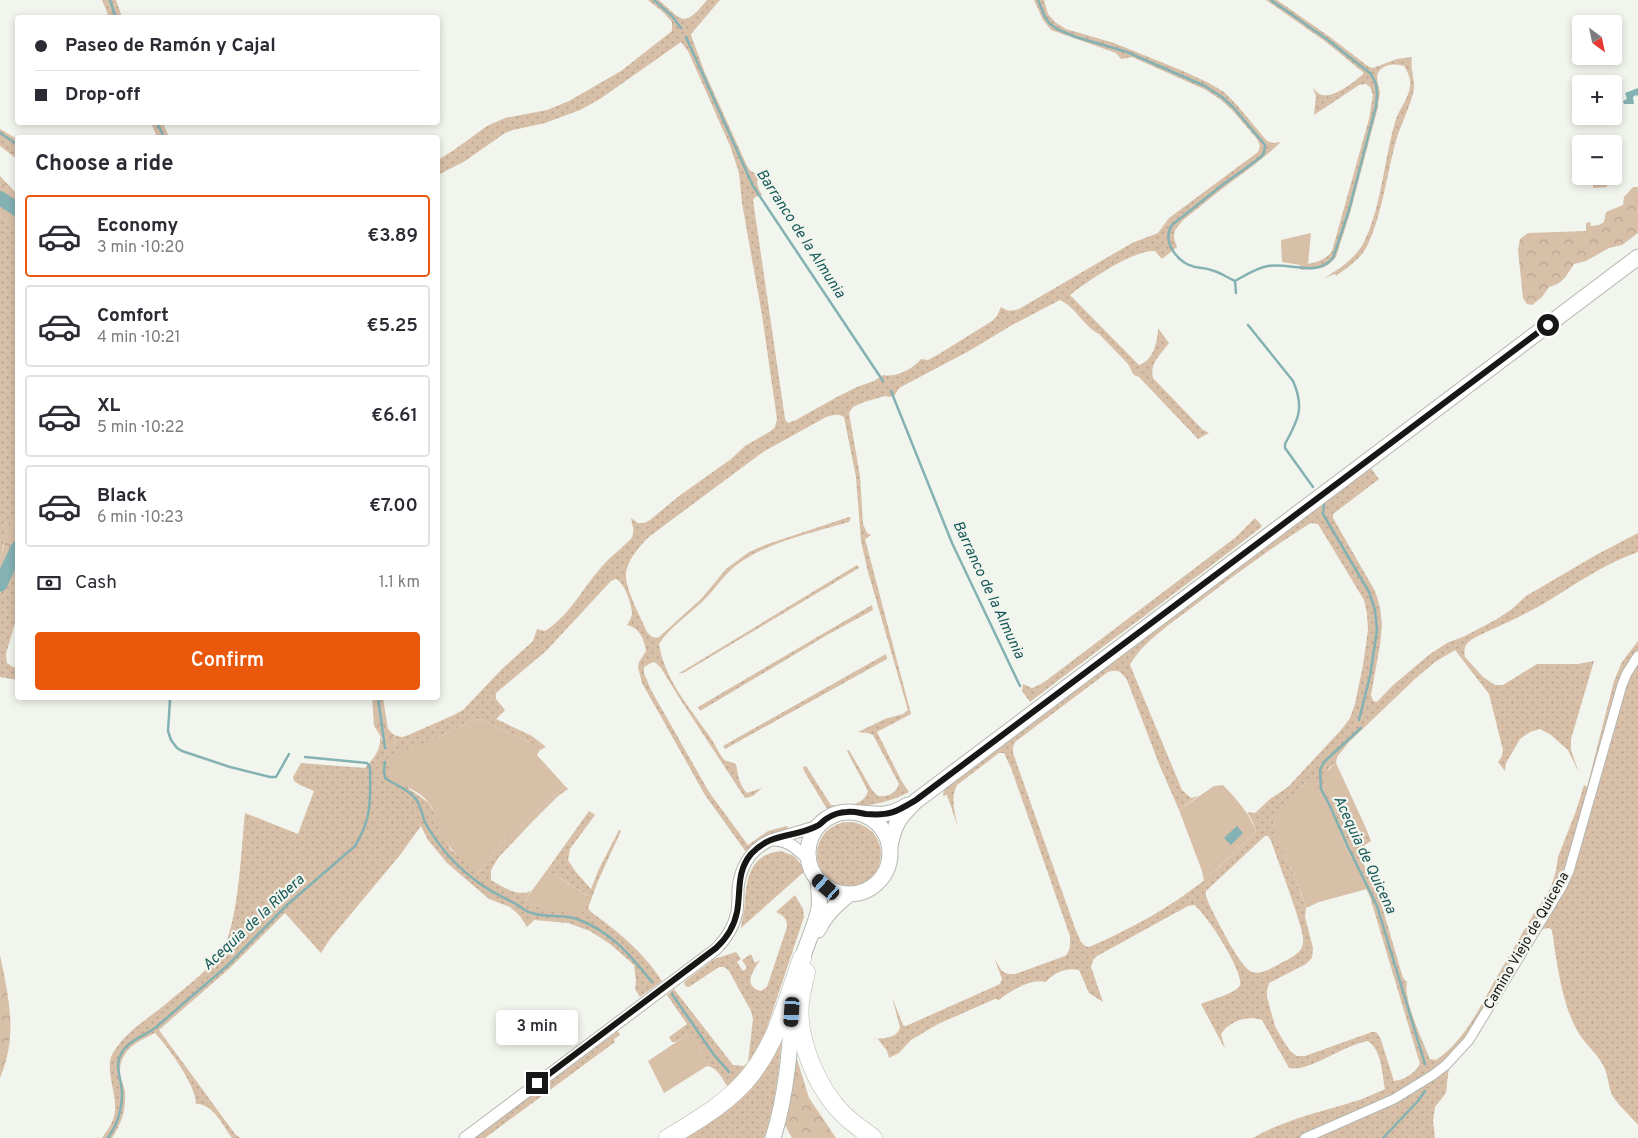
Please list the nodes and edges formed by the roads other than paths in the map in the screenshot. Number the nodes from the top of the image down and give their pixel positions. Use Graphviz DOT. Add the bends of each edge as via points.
graph roads {
  1 [pos="1638,257"];
  2 [pos="1638,656"];
  3 [pos="916,800"];
  4 [pos="860,813"];
  5 [pos="818,826"];
  6 [pos="771,840"];
  7 [pos="890,846"];
  8 [pos="808,859"];
  9 [pos="818,880"];
  10 [pos="848,895"];
  11 [pos="825,908"];
  12 [pos="805,958"];
  13 [pos="464,1138"];
  14 [pos="668,1138"];
  15 [pos="774,1138"];
  16 [pos="873,1138"];
  17 [pos="1305,1138"];
  1 -- 3 [label="main road"];
  2 -- 17 [label="street, Camino Viejo de Quicena" via="1622,685 1569,871 1469,1040 1433,1075 1394,1099"];
  3 -- 4 [label="main road" via="896,812 882,815"];
  3 -- 7 [label="main road" via="893,828"];
  4 -- 5 [label="main road" via="837,813"];
  4 -- 7 [label="main road" via="876,822"];
  5 -- 6 [label="street"];
  5 -- 8 [label="main road" via="808,847"];
  6 -- 8 [label="street" via="789,843"];
  6 -- 13 [label="street" via="757,848 742,868 735,921 716,948"];
  7 -- 10 [label="main road" via="890,857 882,877 866,890"];
  8 -- 9 [label="main road"];
  9 -- 10 [label="main road" via="826,887"];
  9 -- 11 [label="main road"];
  10 -- 11 [label="main road"];
  11 -- 12 [label="main road"];
  12 -- 14 [label="highway" via="779,1025 751,1074 718,1105"];
  12 -- 15 [label="main road" via="793,1000 785,1086"];
  12 -- 16 [label="highway" via="800,1023 809,1060 842,1113"];
}
